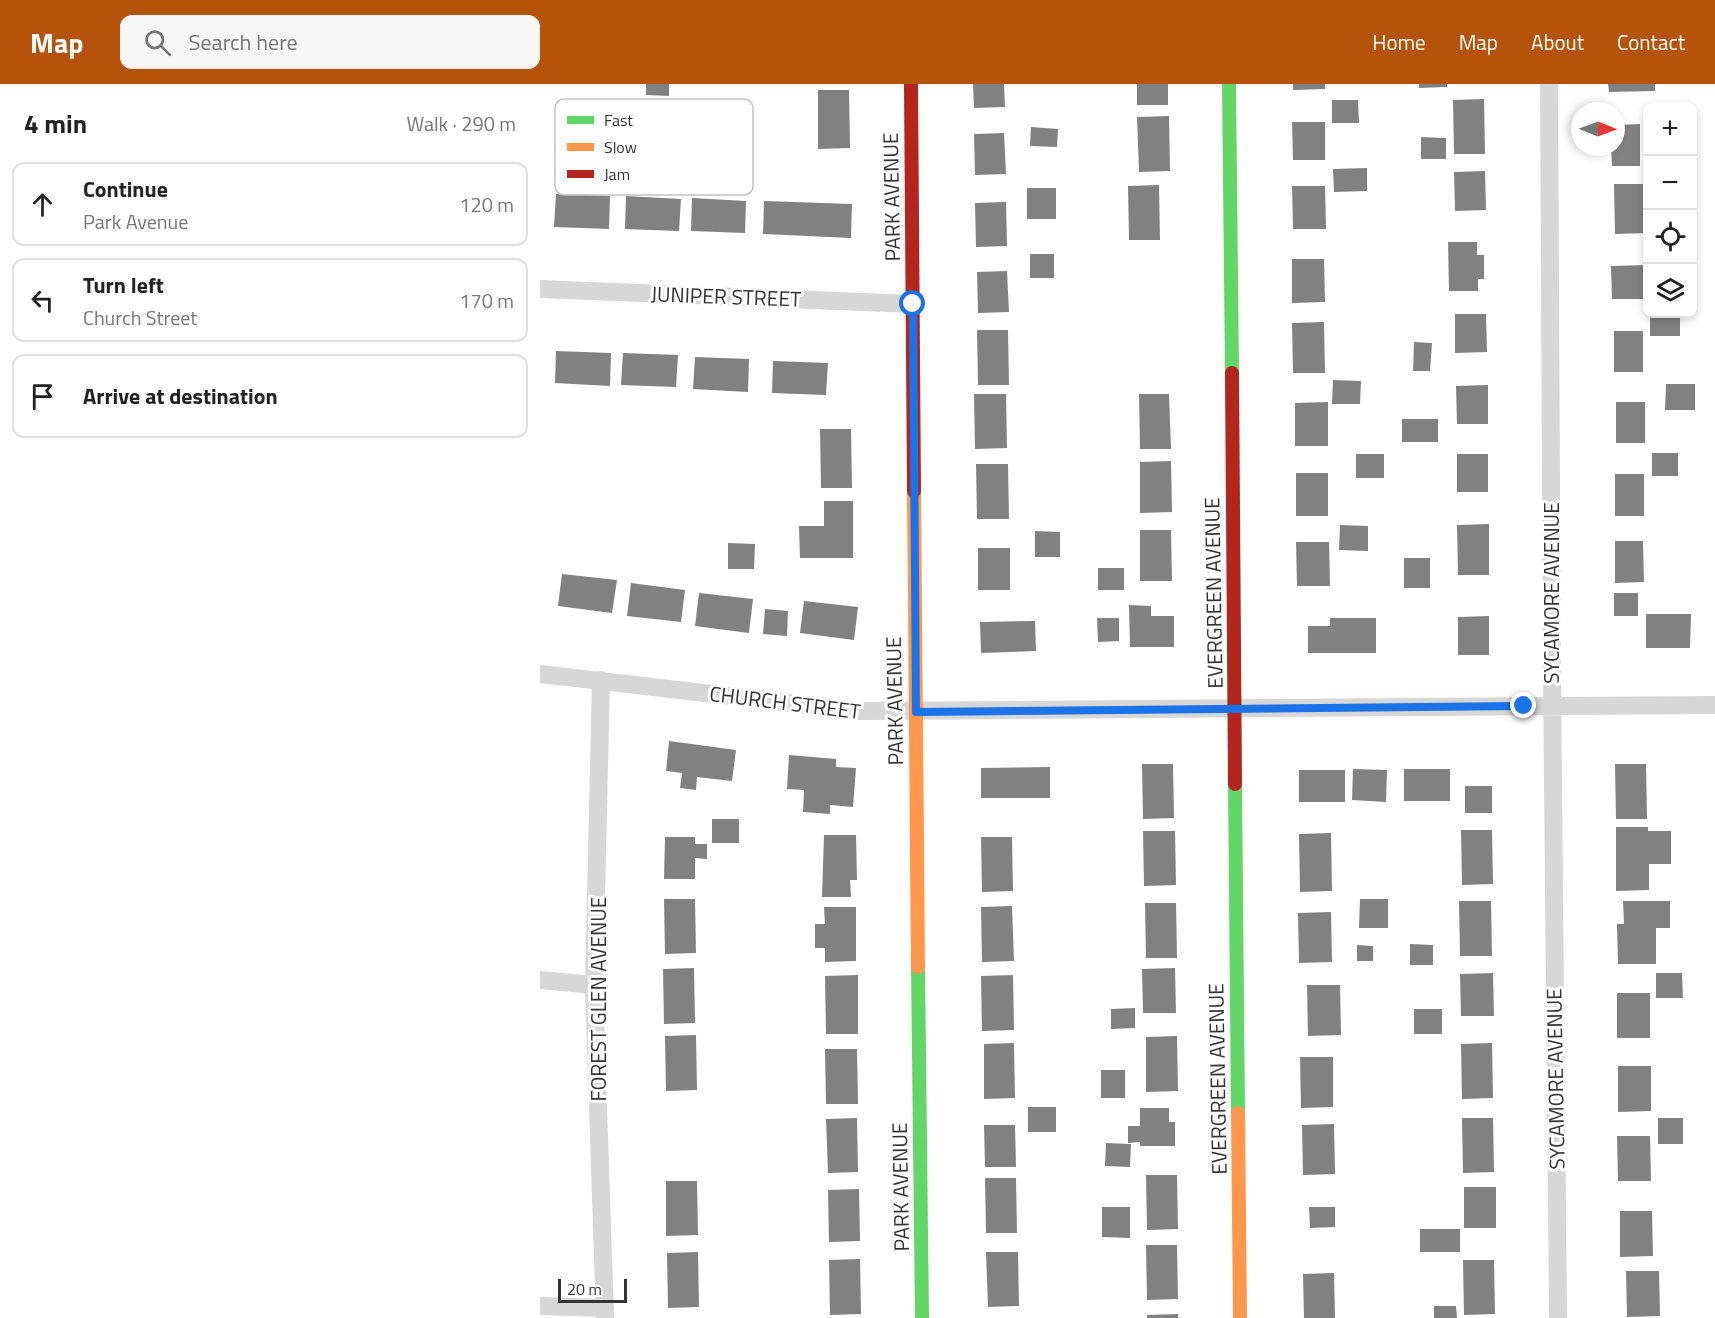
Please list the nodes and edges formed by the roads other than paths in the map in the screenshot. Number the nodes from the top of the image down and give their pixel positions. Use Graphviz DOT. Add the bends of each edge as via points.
graph roads {
  1 [pos="911,84"];
  2 [pos="1229,84"];
  3 [pos="1549,84"];
  4 [pos="540,289"];
  5 [pos="913,304"];
  6 [pos="540,674"];
  7 [pos="601,680"];
  8 [pos="1715,705"];
  9 [pos="1552,706"];
  10 [pos="1235,710"];
  11 [pos="916,712"];
  12 [pos="540,980"];
  13 [pos="594,985"];
  14 [pos="540,1306"];
  15 [pos="605,1313"];
  16 [pos="922,1318"];
  17 [pos="1240,1318"];
  18 [pos="1558,1318"];
  1 -- 5 [label="street, PARK AVENUE"];
  2 -- 10 [label="street, EVERGREEN AVENUE"];
  3 -- 9 [label="street, SYCAMORE AVENUE"];
  4 -- 5 [label="street, JUNIPER STREET"];
  5 -- 11 [label="street, PARK AVENUE"];
  6 -- 7 [label="street, CHURCH STREET"];
  7 -- 11 [label="street, CHURCH STREET" via="858,711"];
  7 -- 13 [label="street, FOREST GLEN AVENUE"];
  8 -- 9 [label="street, CHURCH STREET"];
  9 -- 10 [label="street, CHURCH STREET"];
  9 -- 18 [label="street, SYCAMORE AVENUE"];
  10 -- 11 [label="street, CHURCH STREET"];
  10 -- 17 [label="street, EVERGREEN AVENUE"];
  11 -- 16 [label="street, PARK AVENUE"];
  12 -- 13 [label="street"];
  13 -- 15 [label="street, FOREST GLEN AVENUE"];
  14 -- 15 [label="street"];
}
